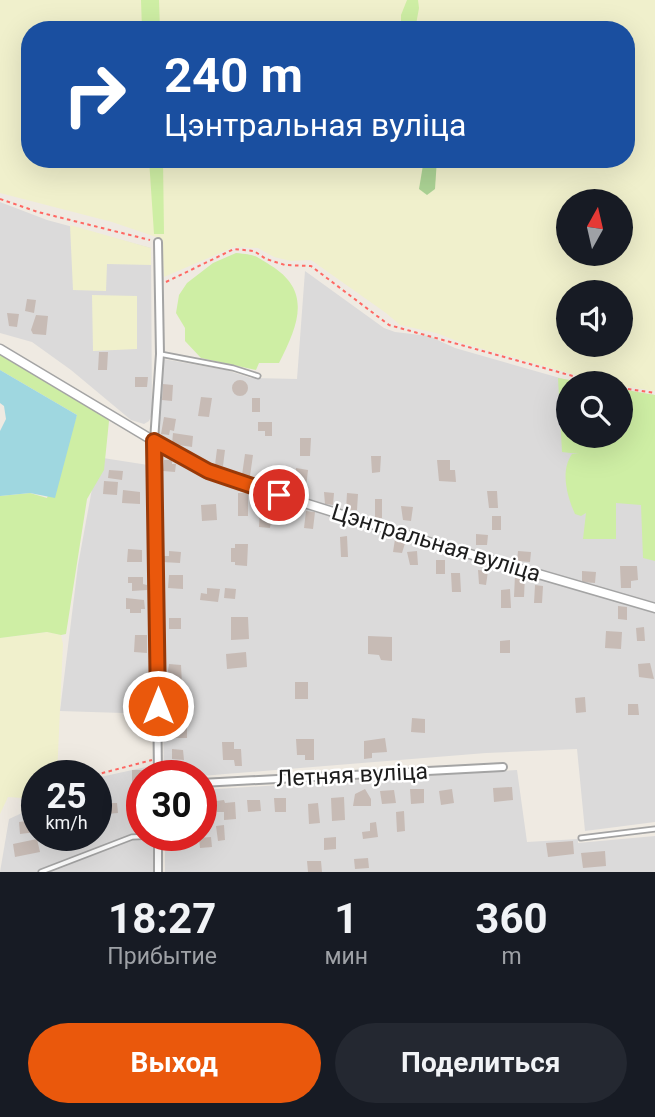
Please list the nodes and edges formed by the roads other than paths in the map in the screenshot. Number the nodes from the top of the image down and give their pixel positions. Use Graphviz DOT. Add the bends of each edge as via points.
graph roads {
  1 [pos="158,242"];
  2 [pos="0,349"];
  3 [pos="160,354"];
  4 [pos="258,376"];
  5 [pos="154,441"];
  6 [pos="655,608"];
  7 [pos="158,760"];
  8 [pos="503,767"];
  9 [pos="217,782"];
  10 [pos="655,829"];
  11 [pos="581,838"];
  12 [pos="126,839"];
  13 [pos="159,851"];
  14 [pos="41,872"];
  15 [pos="159,872"];
  1 -- 3 [label="street"];
  2 -- 5 [label="street, Цэнтральная вуліца"];
  3 -- 4 [label="lane"];
  3 -- 5 [label="street"];
  5 -- 6 [label="street, Цэнтральная вуліца" via="228,479"];
  5 -- 7 [label="street"];
  8 -- 9 [label="street, Летняя вуліца"];
  10 -- 11 [label="lane"];
  12 -- 14 [label="lane"];
  13 -- 15 [label="street"];
}
